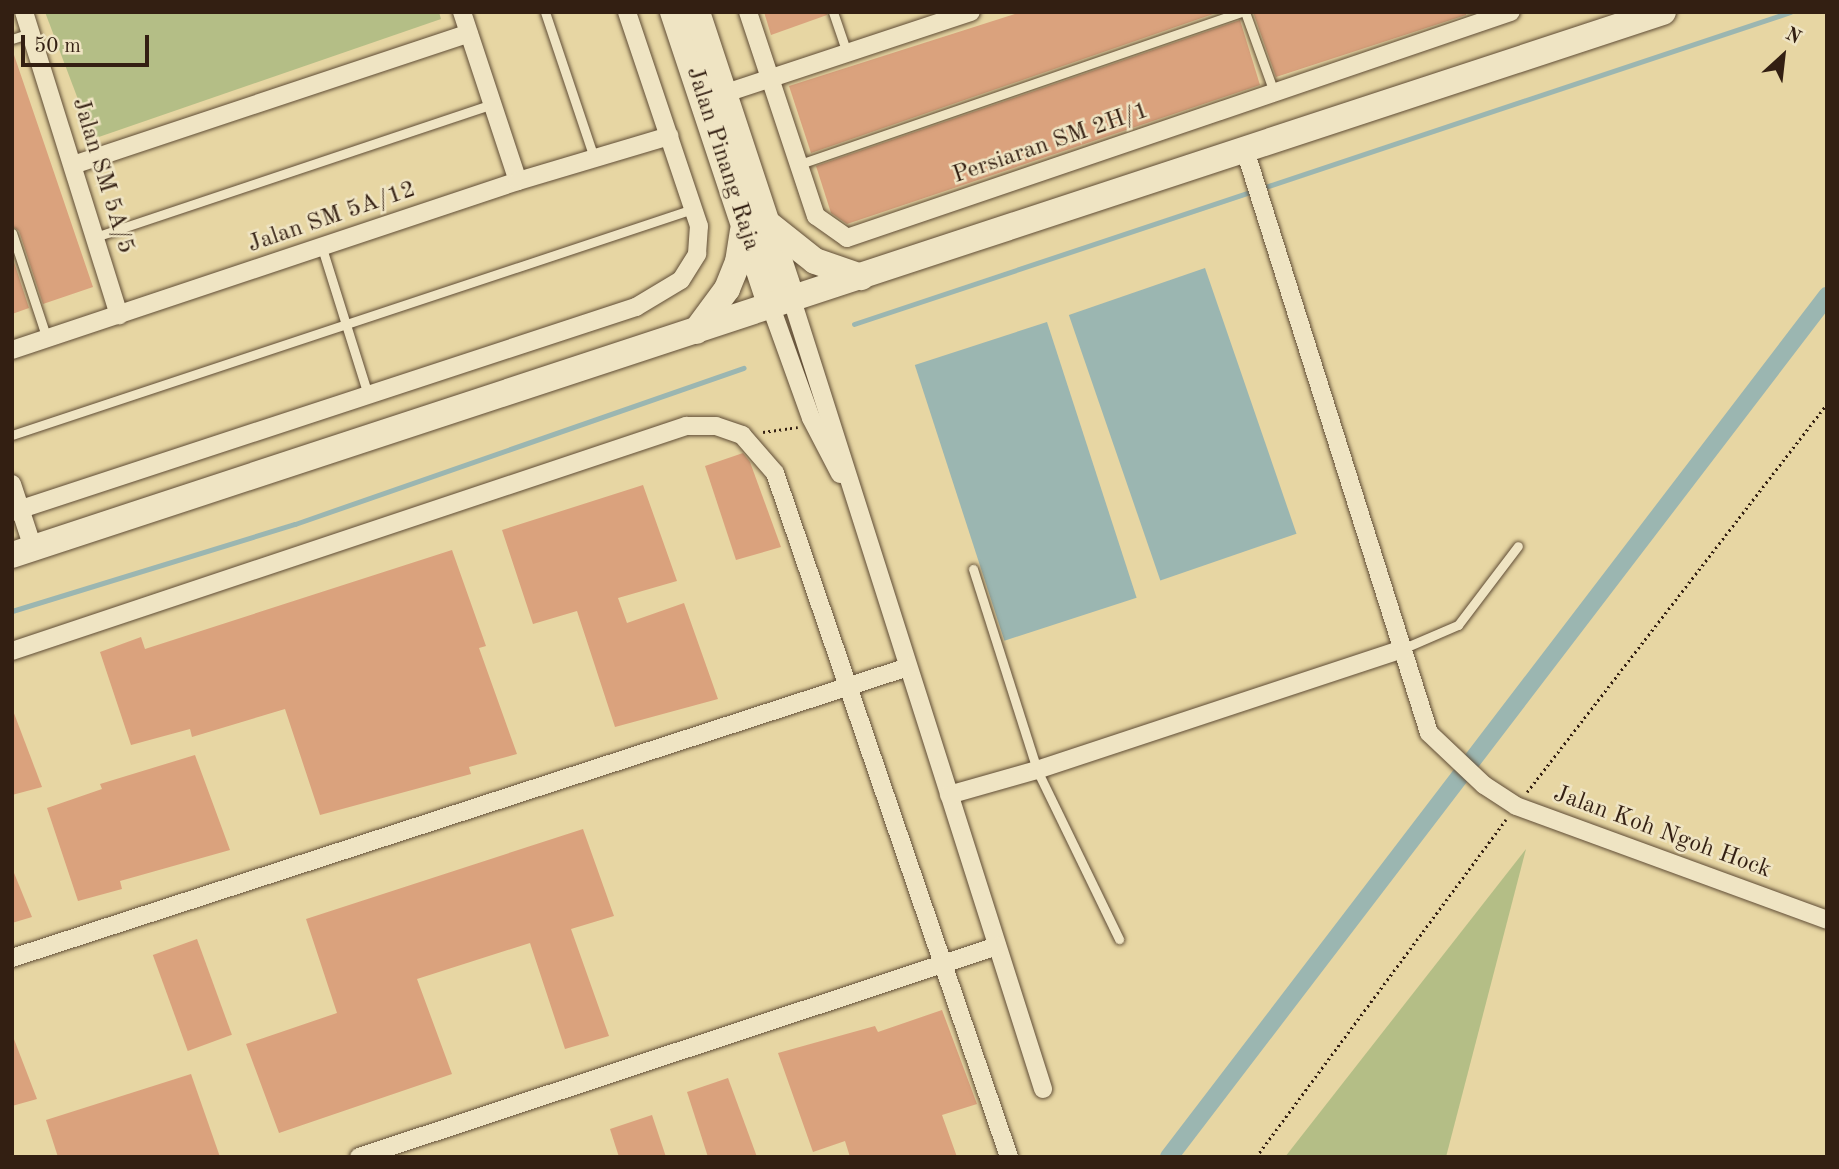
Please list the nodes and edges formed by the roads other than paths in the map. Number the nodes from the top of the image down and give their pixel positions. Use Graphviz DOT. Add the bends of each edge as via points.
graph roads {
  1 [pos="24,12"];
  2 [pos="462,12"];
  3 [pos="545,12"];
  4 [pos="627,12"];
  5 [pos="673,12"];
  6 [pos="698,12"];
  7 [pos="748,12"];
  8 [pos="833,12"];
  9 [pos="971,12"];
  10 [pos="1243,12"];
  11 [pos="1511,12"];
  12 [pos="1663,12"];
  13 [pos="926,19"];
  14 [pos="30,33"];
  15 [pos="469,33"];
  16 [pos="12,39"];
  17 [pos="847,53"];
  18 [pos="770,78"];
  19 [pos="1274,92"];
  20 [pos="723,94"];
  21 [pos="492,104"];
  22 [pos="669,136"];
  23 [pos="1245,150"];
  24 [pos="594,158"];
  25 [pos="800,164"];
  26 [pos="74,165"];
  27 [pos="518,181"];
  28 [pos="693,209"];
  29 [pos="755,224"];
  30 [pos="12,233"];
  31 [pos="95,237"];
  32 [pos="322,248"];
  33 [pos="861,277"];
  34 [pos="782,303"];
  35 [pos="119,315"];
  36 [pos="346,324"];
  37 [pos="696,331"];
  38 [pos="47,339"];
  39 [pos="12,350"];
  40 [pos="368,395"];
  41 [pos="12,435"];
  42 [pos="12,484"];
  43 [pos="855,502"];
  44 [pos="16,511"];
  45 [pos="1518,546"];
  46 [pos="23,552"];
  47 [pos="973,569"];
  48 [pos="1402,649"];
  49 [pos="12,651"];
  50 [pos="908,667"];
  51 [pos="846,687"];
  52 [pos="1037,771"];
  53 [pos="948,795"];
  54 [pos="1827,920"];
  55 [pos="1119,939"];
  56 [pos="997,946"];
  57 [pos="12,958"];
  58 [pos="942,964"];
  59 [pos="1043,1090"];
  60 [pos="359,1157"];
  61 [pos="1009,1157"];
  1 -- 14 [label="street, Jalan SM 5A/5"];
  2 -- 15 [label="street"];
  3 -- 24 [label="lane"];
  4 -- 22 [label="street"];
  5 -- 29 [label="street, Jalan Pinang Raja"];
  6 -- 20 [label="street"];
  7 -- 18 [label="street, Persiaran SM 2H/1"];
  8 -- 17 [label="lane"];
  9 -- 13 [label="street"];
  10 -- 19 [label="lane"];
  10 -- 25 [label="lane"];
  11 -- 19 [label="street, Persiaran SM 2H/1"];
  12 -- 23 [label="street"];
  13 -- 17 [label="street"];
  14 -- 16 [label="lane"];
  14 -- 26 [label="street, Jalan SM 5A/5"];
  15 -- 21 [label="street"];
  15 -- 26 [label="street"];
  17 -- 18 [label="street"];
  18 -- 20 [label="street"];
  18 -- 25 [label="street, Persiaran SM 2H/1"];
  19 -- 25 [label="street, Persiaran SM 2H/1" via="858,237 847,237 821,224"];
  20 -- 29 [label="street"];
  21 -- 27 [label="street"];
  21 -- 31 [label="lane"];
  22 -- 24 [label="street, Jalan SM 5A/12"];
  22 -- 28 [label="street"];
  23 -- 33 [label="street"];
  23 -- 48 [label="street"];
  24 -- 27 [label="street, Jalan SM 5A/12"];
  26 -- 31 [label="street, Jalan SM 5A/5"];
  27 -- 32 [label="street, Jalan SM 5A/12"];
  28 -- 36 [label="lane"];
  28 -- 40 [label="street" via="699,226 697,254 681,280 661,295"];
  29 -- 33 [label="street" via="814,261"];
  29 -- 34 [label="street, Jalan Pinang Raja"];
  29 -- 37 [label="street" via="727,289"];
  30 -- 38 [label="lane"];
  31 -- 35 [label="street, Jalan SM 5A/5"];
  32 -- 35 [label="street, Jalan SM 5A/12"];
  32 -- 36 [label="lane"];
  33 -- 34 [label="street"];
  34 -- 37 [label="street"];
  34 -- 43 [label="street" via="831,410"];
  34 -- 43 [label="street" via="814,425"];
  35 -- 38 [label="street, Jalan SM 5A/12"];
  36 -- 40 [label="lane"];
  36 -- 41 [label="lane"];
  37 -- 46 [label="street"];
  38 -- 39 [label="street, Jalan SM 5A/12"];
  40 -- 44 [label="street"];
  42 -- 44 [label="street"];
  43 -- 50 [label="street"];
  44 -- 46 [label="street"];
  45 -- 48 [label="lane" via="1458,625"];
  47 -- 52 [label="lane"];
  48 -- 52 [label="street"];
  48 -- 54 [label="street, Jalan Koh Ngoh Hock" via="1429,733 1484,785 1516,806"];
  49 -- 51 [label="street" via="686,426 716,426 742,435 775,473"];
  50 -- 51 [label="street"];
  50 -- 53 [label="street"];
  51 -- 57 [label="street"];
  51 -- 58 [label="street"];
  52 -- 53 [label="street"];
  52 -- 55 [label="lane"];
  53 -- 56 [label="street"];
  56 -- 58 [label="street"];
  56 -- 59 [label="street"];
  58 -- 60 [label="street"];
  58 -- 61 [label="street"];
}
